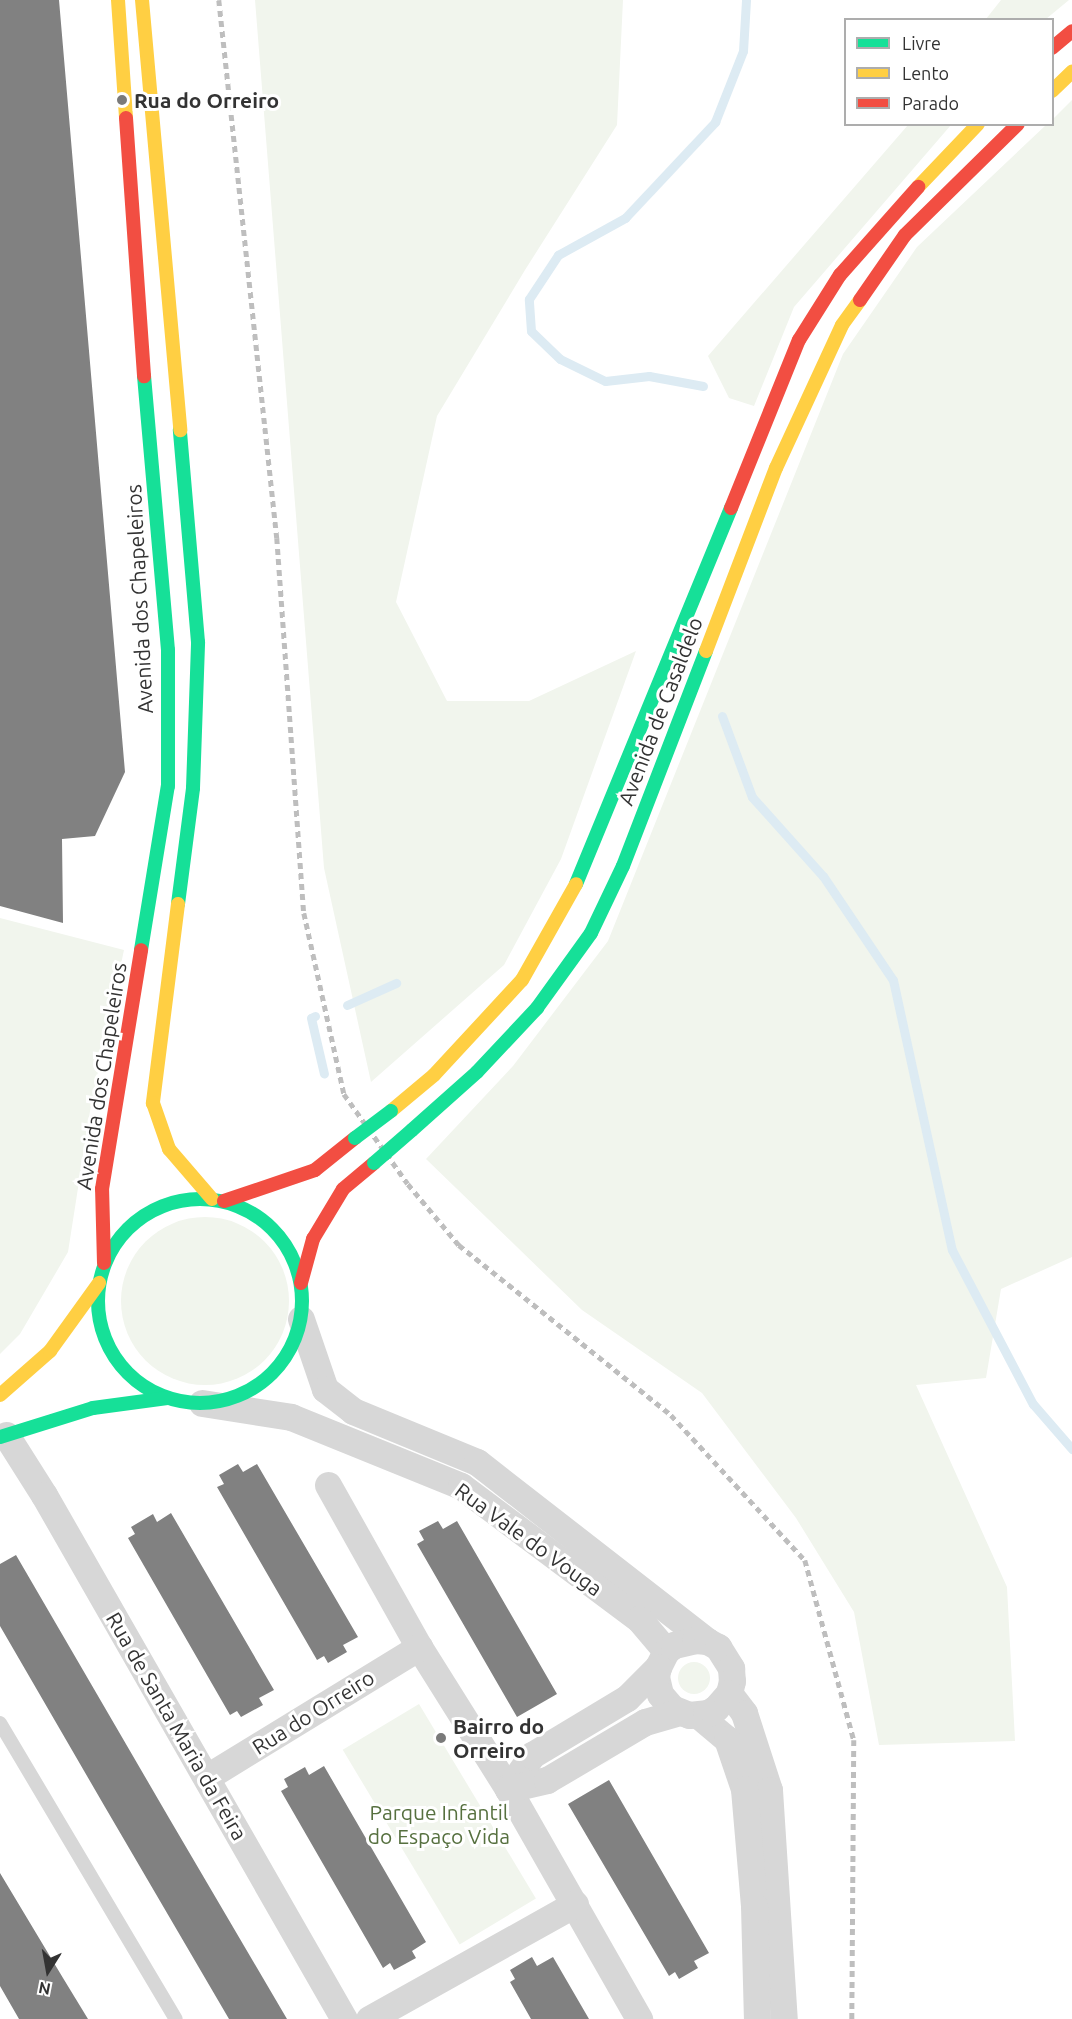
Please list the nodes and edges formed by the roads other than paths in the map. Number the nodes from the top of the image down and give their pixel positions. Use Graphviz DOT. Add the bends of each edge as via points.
graph roads {
  1 [pos="118,0"];
  2 [pos="142,0"];
  3 [pos="1072,31"];
  4 [pos="1054,47"];
  5 [pos="1072,72"];
  6 [pos="1054,90"];
  7 [pos="976,126"];
  8 [pos="1016,126"];
  9 [pos="218,1200"];
  10 [pos="105,1263"];
  11 [pos="99,1283"];
  12 [pos="301,1283"];
  13 [pos="301,1319"];
  14 [pos="0,1395"];
  15 [pos="167,1398"];
  16 [pos="202,1403"];
  17 [pos="3,1436"];
  18 [pos="328,1485"];
  19 [pos="707,1641"];
  20 [pos="419,1647"];
  21 [pos="662,1659"];
  22 [pos="729,1693"];
  23 [pos="689,1714"];
  24 [pos="0,1723"];
  25 [pos="207,1777"];
  26 [pos="508,1790"];
  27 [pos="575,1904"];
  28 [pos="176,2019"];
  29 [pos="344,2019"];
  30 [pos="369,2019"];
  31 [pos="639,2019"];
  32 [pos="757,2019"];
  33 [pos="784,2019"];
  1 -- 10 [label="street, Avenida dos Chapeleiros" via="140,329 168,650 168,786 102,1189"];
  2 -- 9 [label="street" via="198,642 193,788 153,1103 169,1149"];
  3 -- 4 [label="street"];
  5 -- 6 [label="street"];
  7 -- 9 [label="street, Avenida de Casaldelo, bridge" via="840,275 799,340 582,872 522,980 434,1075 315,1170"];
  8 -- 12 [label="street, Avenida de Casaldelo, bridge" via="905,235 842,325 776,468 623,866 591,933 537,1008 477,1072 343,1189 313,1239"];
  9 -- 10 [label="street, Rua Vale do Vouga" via="178,1201 147,1213 122,1234"];
  9 -- 12 [label="street, Rua Vale do Vouga" via="247,1210 283,1240"];
  10 -- 11 [label="street, Rua Vale do Vouga"];
  11 -- 14 [label="street" via="50,1351"];
  11 -- 15 [label="street, Rua Vale do Vouga" via="105,1340 120,1365 141,1384"];
  12 -- 13 [label="street, Rua Vale do Vouga"];
  13 -- 16 [label="street, Rua Vale do Vouga" via="292,1346 277,1369 230,1399"];
  13 -- 19 [label="street, Rua Vale do Vouga" via="325,1389 353,1411 477,1462"];
  15 -- 16 [label="street, Rua Vale do Vouga"];
  15 -- 17 [label="street" via="93,1408"];
  16 -- 21 [label="street, Rua Vale do Vouga" via="291,1417 461,1486 639,1619"];
  17 -- 25 [label="street, Rua de Santa Maria da Feira" via="44,1495"];
  18 -- 20 [label="street"];
  19 -- 21 [label="street" via="682,1642"];
  19 -- 22 [label="street, Rua Vale do Vouga" via="718,1647 731,1668"];
  20 -- 25 [label="street, Rua do Orreiro"];
  20 -- 26 [label="street"];
  21 -- 23 [label="street" via="656,1676 660,1694 672,1708"];
  21 -- 26 [label="street" via="627,1698 532,1755"];
  22 -- 23 [label="street" via="716,1708"];
  22 -- 33 [label="street" via="744,1713 769,1790"];
  23 -- 26 [label="street" via="645,1722 547,1780"];
  23 -- 32 [label="street" via="727,1739 744,1789 754,1906"];
  24 -- 28 [label="lane"];
  25 -- 29 [label="street, Rua de Santa Maria da Feira"];
  26 -- 27 [label="street"];
  27 -- 30 [label="street"];
  27 -- 31 [label="street"];
}
